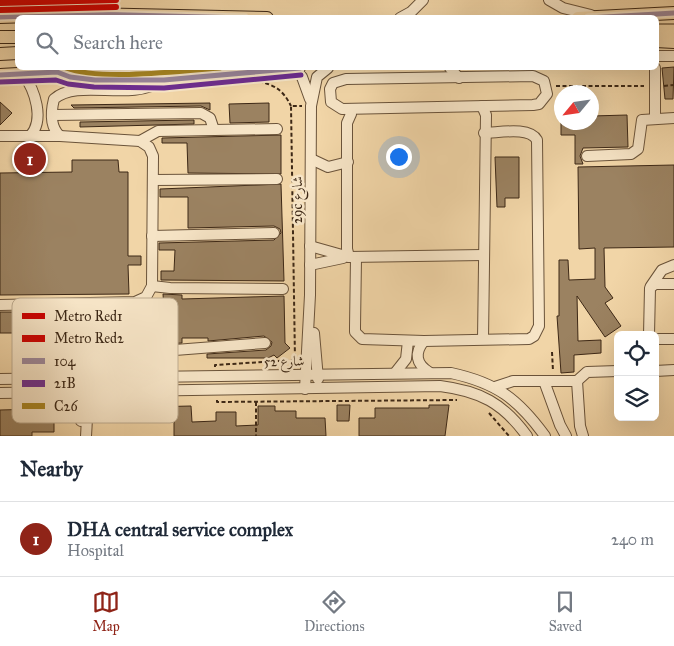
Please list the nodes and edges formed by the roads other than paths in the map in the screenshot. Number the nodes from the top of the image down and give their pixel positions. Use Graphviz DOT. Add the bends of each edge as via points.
graph roads {
  1 [pos="54,0"];
  2 [pos="84,0"];
  3 [pos="423,0"];
  4 [pos="549,0"];
  5 [pos="674,13"];
  6 [pos="89,14"];
  7 [pos="41,15"];
  8 [pos="134,15"];
  9 [pos="406,15"];
  10 [pos="589,15"];
  11 [pos="636,15"];
  12 [pos="15,16"];
  13 [pos="0,17"];
  14 [pos="659,32"];
  15 [pos="674,32"];
  16 [pos="0,37"];
  17 [pos="15,37"];
  18 [pos="659,41"];
  19 [pos="674,42"];
  20 [pos="15,53"];
  21 [pos="0,54"];
  22 [pos="659,56"];
  23 [pos="674,56"];
  24 [pos="90,70"];
  25 [pos="271,70"];
  26 [pos="294,70"];
  27 [pos="325,70"];
  28 [pos="452,70"];
  29 [pos="655,70"];
  30 [pos="57,72"];
  31 [pos="23,74"];
  32 [pos="0,75"];
  33 [pos="459,78"];
  34 [pos="164,80"];
  35 [pos="311,106"];
  36 [pos="482,106"];
  37 [pos="348,109"];
  38 [pos="53,114"];
  39 [pos="655,118"];
  40 [pos="674,118"];
  41 [pos="277,128"];
  42 [pos="214,130"];
  43 [pos="484,133"];
  44 [pos="0,136"];
  45 [pos="30,136"];
  46 [pos="60,136"];
  47 [pos="140,141"];
  48 [pos="587,156"];
  49 [pos="310,159"];
  50 [pos="348,162"];
  51 [pos="277,179"];
  52 [pos="152,180"];
  53 [pos="274,233"];
  54 [pos="152,236"];
  55 [pos="310,246"];
  56 [pos="483,255"];
  57 [pos="352,258"];
  58 [pos="310,265"];
  59 [pos="674,265"];
  60 [pos="674,284"];
  61 [pos="152,286"];
  62 [pos="651,286"];
  63 [pos="283,289"];
  64 [pos="310,295"];
  65 [pos="146,298"];
  66 [pos="650,331"];
  67 [pos="674,338"];
  68 [pos="483,339"];
  69 [pos="659,339"];
  70 [pos="408,341"];
  71 [pos="424,341"];
  72 [pos="265,343"];
  73 [pos="178,350"];
  74 [pos="674,370"];
  75 [pos="614,371"];
  76 [pos="659,371"];
  77 [pos="428,372"];
  78 [pos="395,373"];
  79 [pos="306,374"];
  80 [pos="318,374"];
  81 [pos="178,376"];
  82 [pos="549,381"];
  83 [pos="577,381"];
  84 [pos="495,387"];
  85 [pos="320,388"];
  86 [pos="305,389"];
  87 [pos="178,391"];
  88 [pos="83,423"];
  89 [pos="85,423"];
  90 [pos="82,436"];
  91 [pos="86,436"];
  92 [pos="527,436"];
  93 [pos="545,436"];
  94 [pos="566,436"];
  95 [pos="584,436"];
  1 -- 7 [label="main road"];
  2 -- 6 [label="main road"];
  3 -- 9 [label="street"];
  4 -- 10 [label="street" via="563,8"];
  5 -- 11 [label="main road"];
  6 -- 7 [label="main road"];
  6 -- 8 [label="main road"];
  12 -- 13 [label="main road"];
  14 -- 15 [label="highway"];
  16 -- 17 [label="main road"];
  18 -- 19 [label="main road"];
  20 -- 21 [label="main road"];
  22 -- 23 [label="street"];
  24 -- 30 [label="main road"];
  25 -- 34 [label="street"];
  26 -- 35 [label="street, 29c شارع" via="302,77"];
  27 -- 35 [label="street, 29c شارع" via="317,76"];
  28 -- 33 [label="street"];
  29 -- 39 [label="street"];
  30 -- 31 [label="main road"];
  30 -- 34 [label="street" via="95,80"];
  31 -- 32 [label="main road"];
  31 -- 45 [label="street" via="35,100 37,120"];
  33 -- 36 [label="street" via="533,76 539,77 546,86 547,94 539,104"];
  33 -- 37 [label="street" via="339,80 330,89 331,102 336,107"];
  34 -- 38 [label="street" via="140,90 65,92 54,99"];
  35 -- 49 [label="street, 29c شارع"];
  36 -- 37 [label="street"];
  36 -- 43 [label="street" via="486,115"];
  37 -- 50 [label="street" via="351,114 347,123"];
  38 -- 42 [label="street" via="201,114 210,118"];
  38 -- 46 [label="street" via="52,126"];
  39 -- 40 [label="street"];
  39 -- 48 [label="street" via="640,123 640,144 635,152"];
  41 -- 42 [label="street"];
  42 -- 47 [label="street" via="158,132"];
  43 -- 56 [label="street"];
  43 -- 68 [label="street" via="525,132 536,140 539,326 534,336 529,338"];
  44 -- 45 [label="street"];
  45 -- 46 [label="street"];
  46 -- 47 [label="street"];
  47 -- 52 [label="street" via="151,151"];
  49 -- 50 [label="street" via="328,167"];
  49 -- 55 [label="street, 29c شارع"];
  50 -- 57 [label="street" via="347,249"];
  51 -- 52 [label="street"];
  52 -- 54 [label="street"];
  53 -- 54 [label="street"];
  54 -- 61 [label="street"];
  55 -- 57 [label="street"];
  55 -- 58 [label="street, 29c شارع"];
  56 -- 57 [label="street"];
  56 -- 68 [label="street"];
  57 -- 58 [label="street"];
  57 -- 70 [label="street" via="355,332 362,339"];
  58 -- 64 [label="street, 29c شارع"];
  59 -- 62 [label="street" via="662,270"];
  60 -- 62 [label="street"];
  61 -- 63 [label="street"];
  61 -- 65 [label="street"];
  62 -- 66 [label="street"];
  64 -- 79 [label="street, 29c شارع"];
  64 -- 80 [label="street, 29c شارع"];
  67 -- 69 [label="street"];
  68 -- 71 [label="street"];
  70 -- 71 [label="street"];
  70 -- 78 [label="street" via="406,359"];
  71 -- 77 [label="street" via="417,354 418,363"];
  72 -- 73 [label="street"];
  74 -- 76 [label="street"];
  75 -- 83 [label="street" via="587,372"];
  77 -- 78 [label="street, شارع 52"];
  77 -- 84 [label="street, شارع 52" via="474,378"];
  78 -- 80 [label="street, شارع 52"];
  79 -- 80 [label="street, شارع 52"];
  79 -- 81 [label="street, شارع 52"];
  79 -- 86 [label="street, 29c شارع"];
  80 -- 85 [label="street, 29c شارع"];
  82 -- 83 [label="street"];
  82 -- 84 [label="street" via="513,381"];
  82 -- 94 [label="street"];
  83 -- 95 [label="street" via="580,426"];
  84 -- 93 [label="street, شارع 52" via="527,411"];
  85 -- 86 [label="street, شارع 52"];
  85 -- 92 [label="street, شارع 52" via="440,386 465,389 488,398 509,413"];
  86 -- 87 [label="street, شارع 52"];
  88 -- 90 [label="street"];
  89 -- 91 [label="street"];
}
